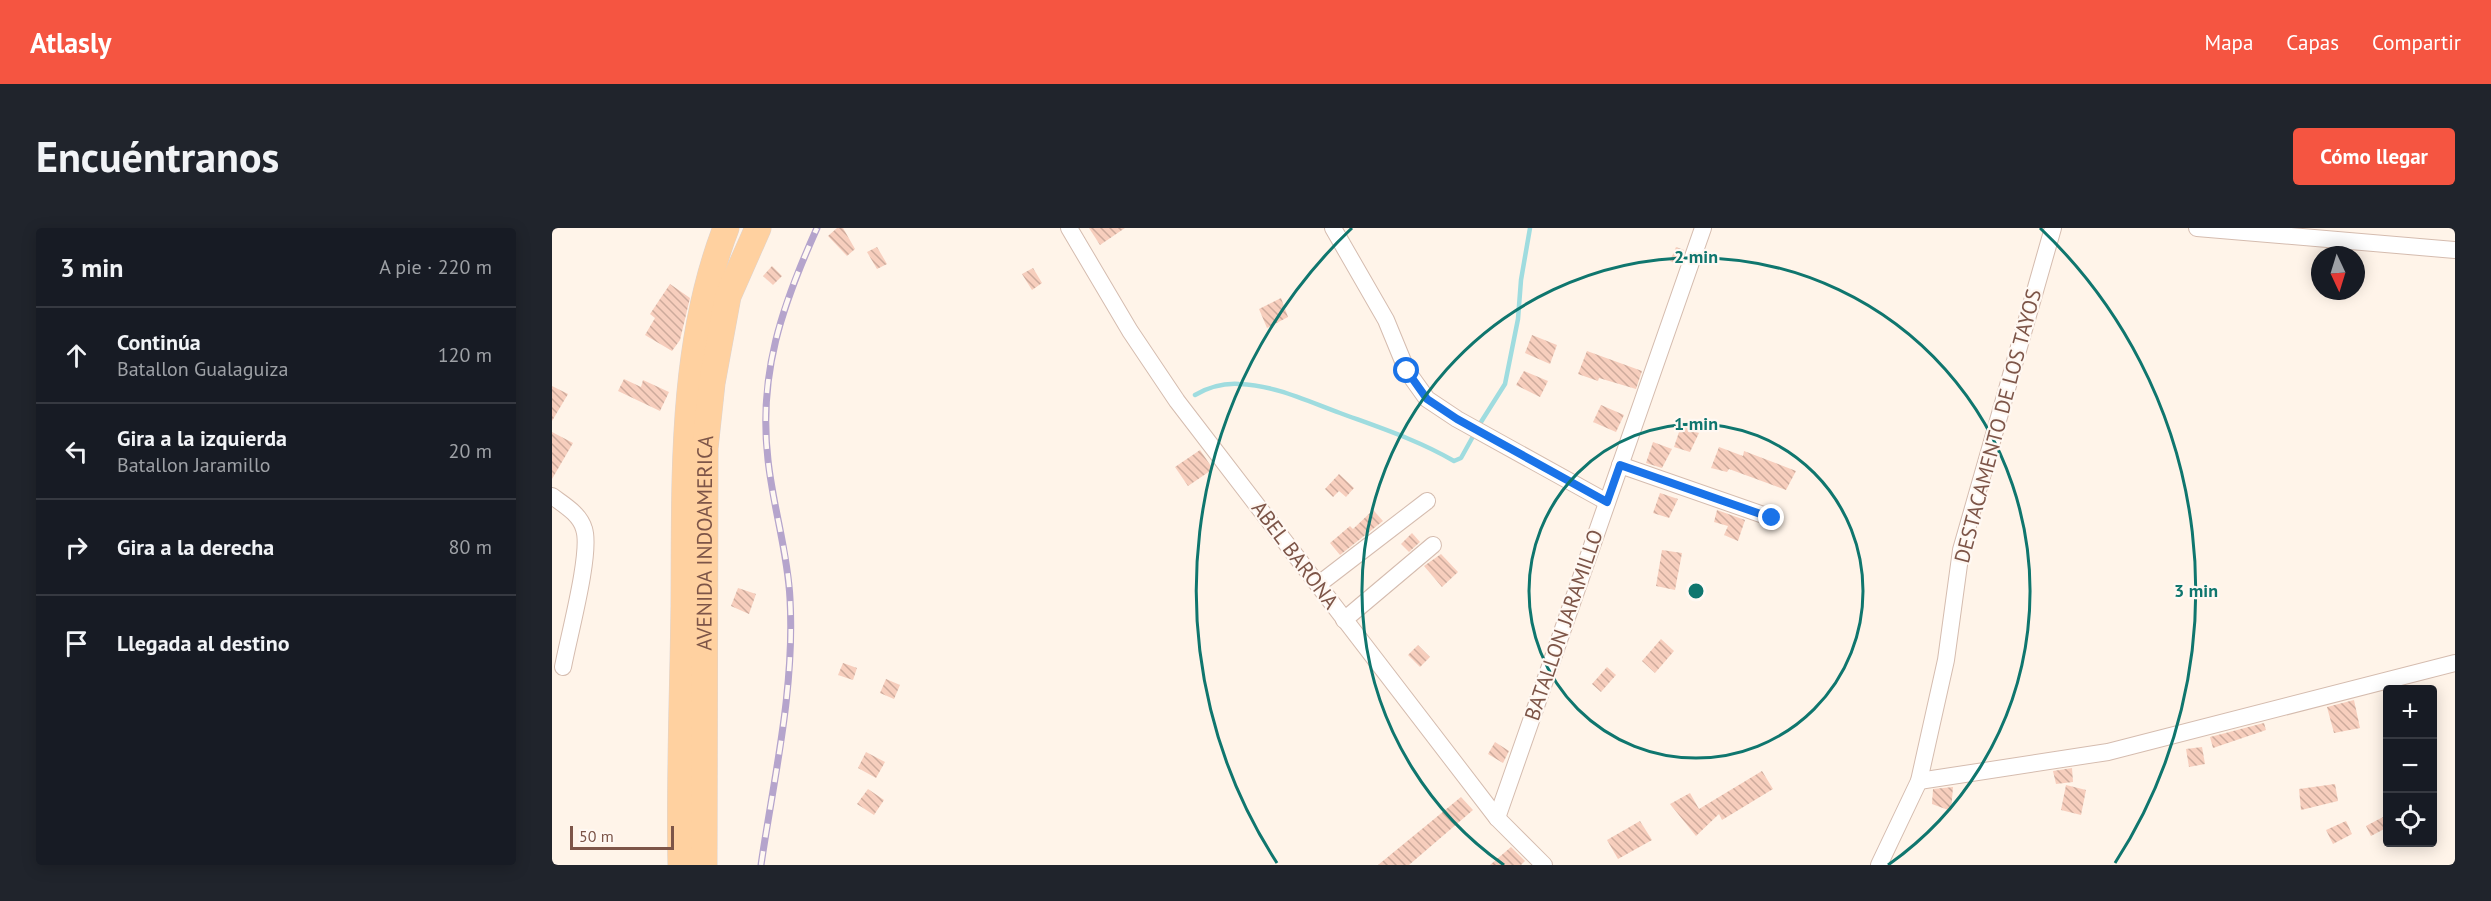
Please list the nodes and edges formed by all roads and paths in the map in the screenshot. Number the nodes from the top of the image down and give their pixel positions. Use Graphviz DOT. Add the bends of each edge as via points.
graph roads {
  1 [pos="726,228"];
  2 [pos="758,228"];
  3 [pos="1070,228"];
  4 [pos="1333,228"];
  5 [pos="1703,228"];
  6 [pos="2053,228"];
  7 [pos="2198,228"];
  8 [pos="2455,250"];
  9 [pos="1620,465"];
  10 [pos="552,496"];
  11 [pos="1427,501"];
  12 [pos="1607,502"];
  13 [pos="1772,518"];
  14 [pos="1433,545"];
  15 [pos="1319,584"];
  16 [pos="1344,620"];
  17 [pos="2455,663"];
  18 [pos="562,667"];
  19 [pos="1919,781"];
  20 [pos="1497,818"];
  21 [pos="681,865"];
  22 [pos="704,865"];
  23 [pos="1544,865"];
  24 [pos="1879,865"];
  1 -- 21 [label="main road, AVENIDA INDOAMERICA" via="690,382 685,474"];
  2 -- 22 [label="main road, AVENIDA INDOAMERICA" via="728,296 705,448"];
  3 -- 15 [label="street, ABEL BARONA" via="1170,392"];
  4 -- 12 [label="street" via="1386,320 1407,371 1427,399"];
  5 -- 9 [label="street, BATALLON JARAMILLO"];
  6 -- 19 [label="street, DESTACAMENTO DE LOS TAYOS" via="1961,550 1946,660"];
  7 -- 8 [label="street"];
  9 -- 12 [label="street, BATALLON JARAMILLO"];
  9 -- 13 [label="street"];
  10 -- 18 [label="street" via="580,521 586,543"];
  11 -- 15 [label="street"];
  12 -- 20 [label="street, BATALLON JARAMILLO"];
  14 -- 16 [label="street"];
  15 -- 16 [label="street, ABEL BARONA"];
  16 -- 20 [label="street, ABEL BARONA"];
  17 -- 19 [label="street" via="2108,752"];
  19 -- 24 [label="street, DESTACAMENTO DE LOS TAYOS"];
  20 -- 23 [label="street, ABEL BARONA"];
}
